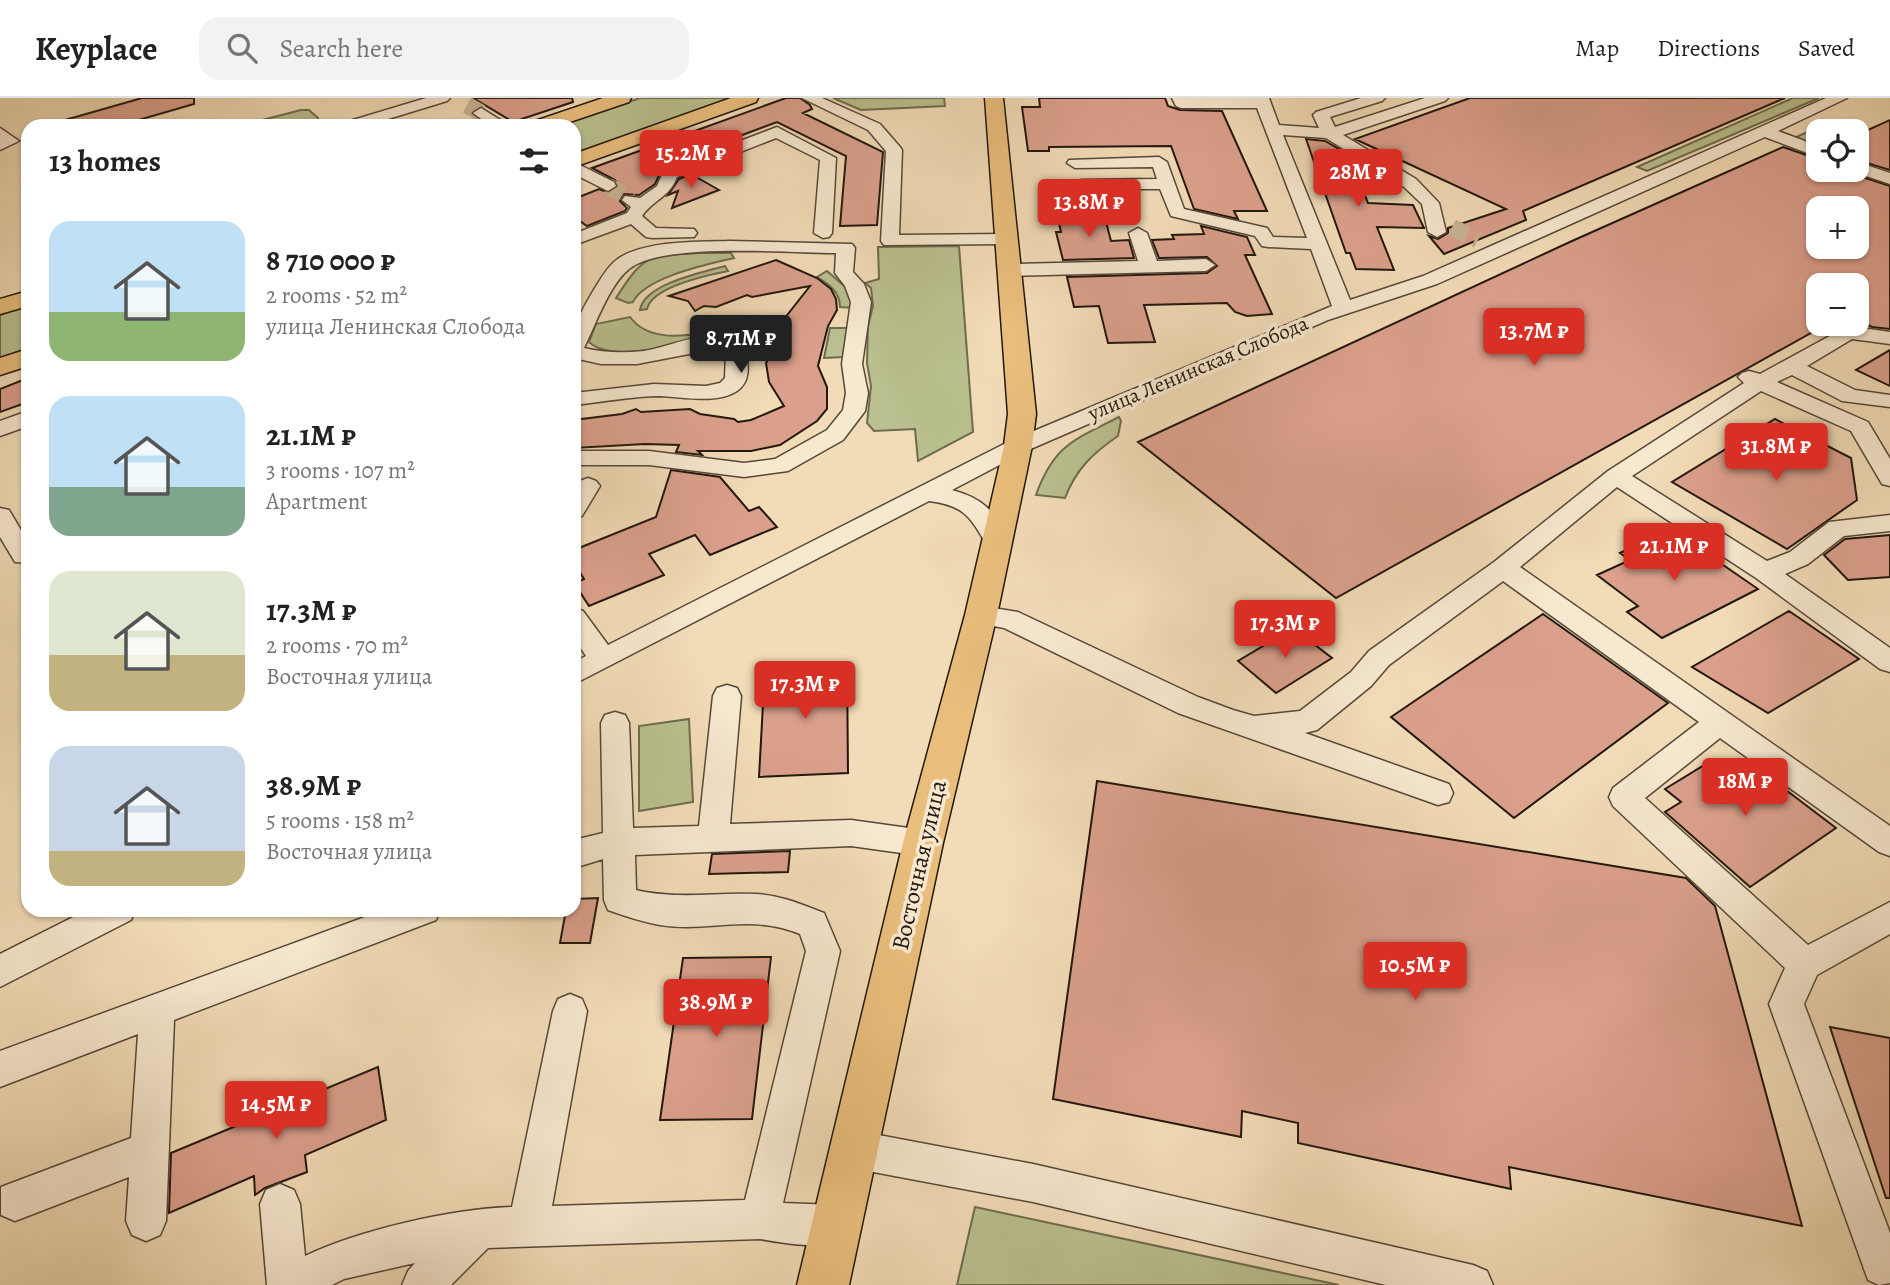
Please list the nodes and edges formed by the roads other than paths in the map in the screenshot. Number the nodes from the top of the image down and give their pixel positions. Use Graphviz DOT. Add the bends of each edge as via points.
graph roads {
  1 [pos="383,98"];
  2 [pos="442,98"];
  3 [pos="622,98"];
  4 [pos="748,98"];
  5 [pos="810,98"];
  6 [pos="993,98"];
  7 [pos="1180,98"];
  8 [pos="1377,98"];
  9 [pos="1440,98"];
  10 [pos="1839,98"];
  11 [pos="1262,101"];
  12 [pos="340,106"];
  13 [pos="401,110"];
  14 [pos="481,113"];
  15 [pos="351,119"];
  16 [pos="371,119"];
  17 [pos="491,119"];
  18 [pos="560,119"];
  19 [pos="1273,129"];
  20 [pos="1764,131"];
  21 [pos="0,133"];
  22 [pos="1330,134"];
  23 [pos="0,145"];
  24 [pos="1806,147"];
  25 [pos="581,158"];
  26 [pos="1076,163"];
  27 [pos="581,171"];
  28 [pos="1869,171"];
  29 [pos="1890,179"];
  30 [pos="1167,184"];
  31 [pos="1082,185"];
  32 [pos="608,186"];
  33 [pos="635,207"];
  34 [pos="1441,224"];
  35 [pos="823,233"];
  36 [pos="1138,233"];
  37 [pos="581,236"];
  38 [pos="1006,239"];
  39 [pos="1478,240"];
  40 [pos="890,242"];
  41 [pos="1318,244"];
  42 [pos="846,248"];
  43 [pos="1452,250"];
  44 [pos="1499,250"];
  45 [pos="1206,265"];
  46 [pos="1464,265"];
  47 [pos="1149,266"];
  48 [pos="1011,270"];
  49 [pos="1332,281"];
  50 [pos="1408,288"];
  51 [pos="21,300"];
  52 [pos="0,307"];
  53 [pos="1343,308"];
  54 [pos="1321,316"];
  55 [pos="581,334"];
  56 [pos="1890,338"];
  57 [pos="581,352"];
  58 [pos="21,360"];
  59 [pos="1792,367"];
  60 [pos="0,368"];
  61 [pos="1750,377"];
  62 [pos="581,398"];
  63 [pos="1890,401"];
  64 [pos="21,421"];
  65 [pos="0,429"];
  66 [pos="1018,446"];
  67 [pos="581,457"];
  68 [pos="1616,476"];
  69 [pos="1890,479"];
  70 [pos="588,486"];
  71 [pos="925,493"];
  72 [pos="581,498"];
  73 [pos="0,516"];
  74 [pos="1890,523"];
  75 [pos="997,541"];
  76 [pos="21,547"];
  77 [pos="1503,568"];
  78 [pos="1765,572"];
  79 [pos="981,615"];
  80 [pos="581,628"];
  81 [pos="603,659"];
  82 [pos="1890,662"];
  83 [pos="581,670"];
  84 [pos="727,696"];
  85 [pos="1720,722"];
  86 [pos="615,723"];
  87 [pos="1254,727"];
  88 [pos="1438,793"];
  89 [pos="713,839"];
  90 [pos="618,842"];
  91 [pos="923,843"];
  92 [pos="1890,843"];
  93 [pos="581,852"];
  94 [pos="104,917"];
  95 [pos="405,917"];
  96 [pos="1890,917"];
  97 [pos="1805,964"];
  98 [pos="0,971"];
  99 [pos="157,1011"];
  100 [pos="570,1011"];
  101 [pos="0,1069"];
  102 [pos="852,1149"];
  103 [pos="148,1151"];
  104 [pos="15,1201"];
  105 [pos="280,1204"];
  106 [pos="761,1219"];
  107 [pos="146,1221"];
  108 [pos="835,1224"];
  109 [pos="528,1226"];
  110 [pos="479,1228"];
  111 [pos="1882,1266"];
  112 [pos="422,1285"];
  113 [pos="822,1285"];
  114 [pos="1473,1285"];
  1 -- 13 [label="street"];
  2 -- 13 [label="street"];
  3 -- 18 [label="main road"];
  4 -- 25 [label="main road"];
  5 -- 40 [label="street" via="874,127 894,150"];
  6 -- 38 [label="main road, Восточная улица"];
  7 -- 11 [label="street" via="1181,103"];
  8 -- 22 [label="street" via="1321,115"];
  9 -- 22 [label="street"];
  10 -- 20 [label="street, улица Ленинская Слобода"];
  11 -- 19 [label="street"];
  12 -- 15 [label="street"];
  13 -- 16 [label="street"];
  14 -- 17 [label="street"];
  19 -- 22 [label="street"];
  19 -- 41 [label="street"];
  20 -- 24 [label="street"];
  20 -- 44 [label="street, улица Ленинская Слобода"];
  21 -- 23 [label="street" via="11,141"];
  22 -- 34 [label="street" via="1410,183 1430,203"];
  26 -- 30 [label="street" via="1159,162"];
  27 -- 32 [label="street"];
  28 -- 29 [label="street"];
  30 -- 31 [label="street"];
  30 -- 41 [label="street" via="1177,212 1261,232 1268,242"];
  33 -- 35 [label="street" via="652,233"];
  33 -- 35 [label="street" via="664,189 670,174 777,132 828,158"];
  33 -- 37 [label="street"];
  35 -- 42 [label="street" via="841,237"];
  36 -- 47 [label="street"];
  38 -- 40 [label="street"];
  38 -- 48 [label="main road, Восточная улица"];
  39 -- 44 [label="street"];
  40 -- 42 [label="street"];
  41 -- 49 [label="street"];
  42 -- 55 [label="street" via="674,247 640,255 623,264"];
  42 -- 67 [label="street" via="844,273 862,302 852,364 854,411 835,435 780,466 744,470 649,458"];
  43 -- 46 [label="street"];
  44 -- 46 [label="street, улица Ленинская Слобода"];
  45 -- 47 [label="street"];
  46 -- 50 [label="street, улица Ленинская Слобода"];
  47 -- 48 [label="street"];
  48 -- 66 [label="main road, Восточная улица" via="1022,414"];
  49 -- 50 [label="street"];
  49 -- 53 [label="street"];
  49 -- 54 [label="street"];
  50 -- 53 [label="street, улица Ленинская Слобода"];
  51 -- 52 [label="main road"];
  53 -- 54 [label="street, улица Ленинская Слобода"];
  54 -- 66 [label="street, улица Ленинская Слобода"];
  56 -- 59 [label="street" via="1847,332"];
  57 -- 62 [label="street" via="604,358 647,357 712,342 736,351 738,373 735,382 718,391 654,390"];
  58 -- 60 [label="main road"];
  59 -- 61 [label="street"];
  59 -- 63 [label="street" via="1850,396"];
  61 -- 68 [label="street"];
  61 -- 69 [label="street" via="1860,427"];
  64 -- 65 [label="street"];
  66 -- 71 [label="street, улица Ленинская Слобода"];
  66 -- 75 [label="main road, Восточная улица"];
  68 -- 77 [label="street"];
  68 -- 78 [label="street"];
  70 -- 72 [label="street"];
  71 -- 75 [label="street" via="974,504"];
  71 -- 81 [label="street, улица Ленинская Слобода"];
  73 -- 76 [label="street"];
  74 -- 78 [label="street" via="1838,528 1799,558"];
  75 -- 79 [label="main road, Восточная улица"];
  77 -- 85 [label="street"];
  77 -- 87 [label="street" via="1379,658 1361,679 1307,722"];
  78 -- 82 [label="street"];
  79 -- 87 [label="street" via="1009,619 1188,705"];
  79 -- 91 [label="main road, Восточная улица"];
  80 -- 81 [label="street"];
  81 -- 83 [label="street, улица Ленинская Слобода"];
  84 -- 89 [label="street"];
  85 -- 92 [label="street"];
  85 -- 97 [label="street" via="1624,797"];
  86 -- 90 [label="street"];
  87 -- 88 [label="street"];
  89 -- 90 [label="street"];
  89 -- 91 [label="street" via="850,833"];
  90 -- 93 [label="street"];
  90 -- 106 [label="street" via="620,900 662,911 757,909 788,914 812,924 823,951"];
  91 -- 102 [label="main road, Восточная улица"];
  94 -- 98 [label="street"];
  95 -- 99 [label="street"];
  96 -- 97 [label="street"];
  97 -- 111 [label="street" via="1786,1004"];
  99 -- 101 [label="street"];
  99 -- 103 [label="street"];
  100 -- 109 [label="street"];
  102 -- 108 [label="main road, Восточная улица"];
  102 -- 114 [label="street" via="1025,1182"];
  103 -- 104 [label="street"];
  103 -- 107 [label="street"];
  105 -- 110 [label="street" via="287,1285 341,1260"];
  106 -- 108 [label="street"];
  106 -- 109 [label="street"];
  108 -- 113 [label="main road, Восточная улица"];
  109 -- 110 [label="street"];
  110 -- 112 [label="street"];
}
